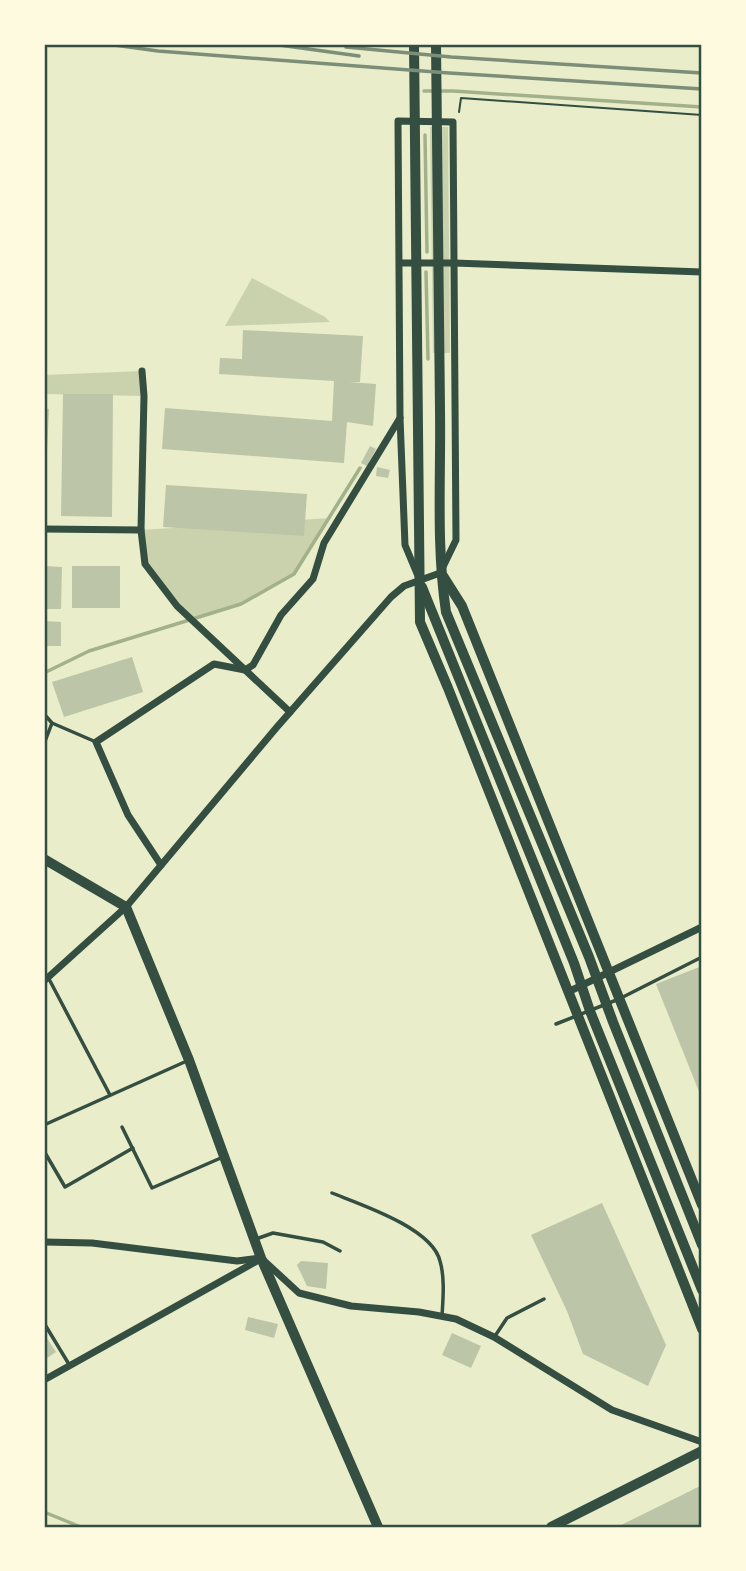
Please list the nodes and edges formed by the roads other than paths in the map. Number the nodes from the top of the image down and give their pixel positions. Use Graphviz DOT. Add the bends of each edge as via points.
graph roads {
  1 [pos="414,44"];
  2 [pos="436,44"];
  3 [pos="400,263"];
  4 [pos="454,263"];
  5 [pos="702,272"];
  6 [pos="142,371"];
  7 [pos="400,418"];
  8 [pos="44,529"];
  9 [pos="141,530"];
  10 [pos="440,573"];
  11 [pos="419,580"];
  12 [pos="245,670"];
  13 [pos="290,712"];
  14 [pos="44,714"];
  15 [pos="52,723"];
  16 [pos="96,742"];
  17 [pos="44,744"];
  18 [pos="44,859"];
  19 [pos="161,865"];
  20 [pos="126,907"];
  21 [pos="702,927"];
  22 [pos="702,957"];
  23 [pos="608,973"];
  24 [pos="597,978"];
  25 [pos="46,979"];
  26 [pos="582,985"];
  27 [pos="568,992"];
  28 [pos="619,999"];
  29 [pos="606,1004"];
  30 [pos="590,1010"];
  31 [pos="577,1015"];
  32 [pos="556,1024"];
  33 [pos="189,1060"];
  34 [pos="110,1095"];
  35 [pos="44,1125"];
  36 [pos="122,1127"];
  37 [pos="133,1148"];
  38 [pos="44,1151"];
  39 [pos="224,1156"];
  40 [pos="332,1194"];
  41 [pos="702,1205"];
  42 [pos="254,1239"];
  43 [pos="44,1242"];
  44 [pos="702,1245"];
  45 [pos="340,1251"];
  46 [pos="261,1258"];
  47 [pos="702,1290"];
  48 [pos="544,1299"];
  49 [pos="442,1316"];
  50 [pos="44,1323"];
  51 [pos="702,1329"];
  52 [pos="494,1337"];
  53 [pos="71,1366"];
  54 [pos="44,1380"];
  55 [pos="702,1442"];
  56 [pos="702,1451"];
  57 [pos="378,1527"];
  58 [pos="551,1527"];
  1 -- 11 [label="street"];
  2 -- 10 [label="street"];
  3 -- 4 [label="street"];
  3 -- 4 [label="street" via="398,121 453,122"];
  3 -- 7 [label="street"];
  4 -- 5 [label="street"];
  4 -- 10 [label="street" via="456,540"];
  6 -- 9 [label="street"];
  7 -- 11 [label="street" via="405,545"];
  7 -- 12 [label="street" via="324,543 313,579 281,615 258,660"];
  8 -- 9 [label="street"];
  9 -- 12 [label="street" via="145,564 177,606"];
  10 -- 11 [label="street"];
  10 -- 23 [label="street" via="462,606"];
  10 -- 24 [label="street" via="446,612"];
  11 -- 13 [label="street" via="391,597"];
  11 -- 26 [label="street"];
  11 -- 27 [label="street" via="420,622"];
  12 -- 13 [label="street"];
  12 -- 16 [label="street" via="214,664"];
  13 -- 19 [label="street"];
  14 -- 15 [label="lane"];
  15 -- 16 [label="lane"];
  15 -- 17 [label="lane"];
  16 -- 19 [label="street" via="128,815"];
  18 -- 20 [label="street"];
  19 -- 20 [label="street"];
  20 -- 25 [label="street"];
  20 -- 33 [label="street"];
  21 -- 23 [label="street"];
  22 -- 28 [label="lane"];
  23 -- 24 [label="street"];
  23 -- 28 [label="street"];
  24 -- 26 [label="street"];
  24 -- 29 [label="street"];
  25 -- 34 [label="lane"];
  26 -- 27 [label="street"];
  26 -- 30 [label="street"];
  27 -- 31 [label="street"];
  28 -- 29 [label="lane"];
  28 -- 41 [label="street"];
  29 -- 30 [label="lane"];
  29 -- 44 [label="street"];
  30 -- 31 [label="lane"];
  30 -- 47 [label="street"];
  31 -- 32 [label="lane"];
  31 -- 51 [label="street"];
  33 -- 34 [label="lane"];
  33 -- 39 [label="street"];
  34 -- 35 [label="lane"];
  36 -- 37 [label="lane"];
  37 -- 38 [label="lane" via="65,1187"];
  37 -- 39 [label="lane" via="152,1188"];
  39 -- 42 [label="street"];
  40 -- 49 [label="lane" via="389,1216 433,1244 440,1261"];
  42 -- 45 [label="lane" via="273,1233 323,1242"];
  42 -- 46 [label="street"];
  43 -- 46 [label="street" via="92,1243 237,1261"];
  46 -- 49 [label="street" via="299,1293 351,1306"];
  46 -- 53 [label="street"];
  46 -- 57 [label="street"];
  48 -- 52 [label="lane" via="507,1318"];
  49 -- 52 [label="street"];
  50 -- 53 [label="lane"];
  52 -- 55 [label="street" via="612,1410"];
  53 -- 54 [label="street"];
  56 -- 58 [label="street"];
}
